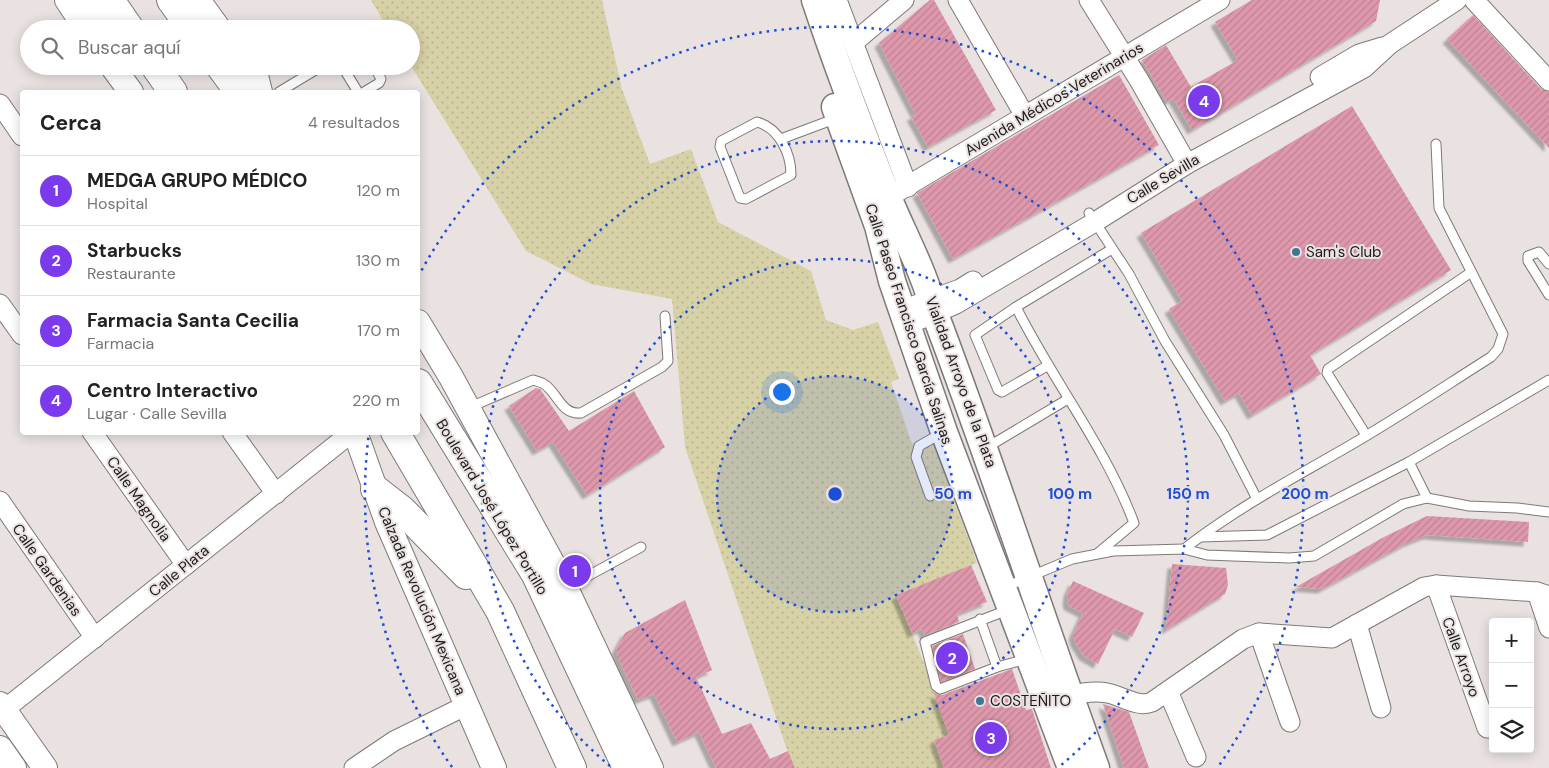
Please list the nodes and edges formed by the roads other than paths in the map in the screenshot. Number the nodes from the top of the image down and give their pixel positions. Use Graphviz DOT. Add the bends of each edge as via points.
graph roads {
  1 [pos="67,0"];
  2 [pos="94,0"];
  3 [pos="110,0"];
  4 [pos="171,0"];
  5 [pos="198,0"];
  6 [pos="797,0"];
  7 [pos="815,0"];
  8 [pos="837,0"];
  9 [pos="904,0"];
  10 [pos="958,0"];
  11 [pos="1089,0"];
  12 [pos="1220,0"];
  13 [pos="1457,0"];
  14 [pos="1474,0"];
  15 [pos="80,20"];
  16 [pos="96,20"];
  17 [pos="124,20"];
  18 [pos="185,20"];
  19 [pos="212,20"];
  20 [pos="853,43"];
  21 [pos="1124,56"];
  22 [pos="119,75"];
  23 [pos="161,75"];
  24 [pos="236,75"];
  25 [pos="307,75"];
  26 [pos="348,75"];
  27 [pos="379,75"];
  28 [pos="1549,81"];
  29 [pos="253,84"];
  30 [pos="130,90"];
  31 [pos="172,90"];
  32 [pos="281,90"];
  33 [pos="357,90"];
  34 [pos="367,90"];
  35 [pos="0,104"];
  36 [pos="847,115"];
  37 [pos="1025,116"];
  38 [pos="20,133"];
  39 [pos="781,139"];
  40 [pos="1436,144"];
  41 [pos="1185,160"];
  42 [pos="889,197"];
  43 [pos="1092,218"];
  44 [pos="1112,248"];
  45 [pos="1549,264"];
  46 [pos="1470,273"];
  47 [pos="1549,295"];
  48 [pos="0,304"];
  49 [pos="933,306"];
  50 [pos="1016,307"];
  51 [pos="664,316"];
  52 [pos="904,317"];
  53 [pos="420,325"];
  54 [pos="15,327"];
  55 [pos="1047,366"];
  56 [pos="1549,380"];
  57 [pos="420,387"];
  58 [pos="1068,399"];
  59 [pos="468,408"];
  60 [pos="944,432"];
  61 [pos="94,435"];
  62 [pos="234,435"];
  63 [pos="350,435"];
  64 [pos="356,435"];
  65 [pos="397,435"];
  66 [pos="1366,436"];
  67 [pos="986,448"];
  68 [pos="1409,462"];
  69 [pos="374,489"];
  70 [pos="276,494"];
  71 [pos="930,496"];
  72 [pos="1427,498"];
  73 [pos="1257,499"];
  74 [pos="0,501"];
  75 [pos="1549,512"];
  76 [pos="1200,537"];
  77 [pos="641,548"];
  78 [pos="1184,549"];
  79 [pos="1098,553"];
  80 [pos="186,565"];
  81 [pos="1027,577"];
  82 [pos="1436,585"];
  83 [pos="566,588"];
  84 [pos="1543,594"];
  85 [pos="1006,599"];
  86 [pos="500,611"];
  87 [pos="980,619"];
  88 [pos="1358,624"];
  89 [pos="1549,628"];
  90 [pos="1258,633"];
  91 [pos="95,638"];
  92 [pos="1029,658"];
  93 [pos="997,667"];
  94 [pos="1168,691"];
  95 [pos="1058,699"];
  96 [pos="467,705"];
  97 [pos="1381,708"];
  98 [pos="1,709"];
  99 [pos="1290,722"];
  100 [pos="1487,728"];
  101 [pos="24,740"];
  102 [pos="5,757"];
  103 [pos="1196,757"];
  104 [pos="45,768"];
  105 [pos="354,768"];
  106 [pos="494,768"];
  107 [pos="572,768"];
  108 [pos="627,768"];
  109 [pos="651,768"];
  110 [pos="1071,768"];
  111 [pos="1096,768"];
  1 -- 15 [label="street"];
  2 -- 16 [label="main road"];
  3 -- 17 [label="main road"];
  4 -- 18 [label="main road"];
  5 -- 19 [label="street"];
  6 -- 36 [label="main road"];
  7 -- 36 [label="main road, Vialidad Arroyo de la Plata"];
  8 -- 20 [label="street"];
  9 -- 20 [label="street"];
  10 -- 37 [label="street"];
  11 -- 21 [label="street"];
  12 -- 21 [label="street, Avenida Médicos Veterinarios"];
  13 -- 41 [label="street, Calle Sevilla" via="1390,44 1359,54"];
  14 -- 28 [label="street"];
  20 -- 42 [label="street" via="862,68"];
  21 -- 37 [label="street, Avenida Médicos Veterinarios"];
  21 -- 41 [label="street"];
  22 -- 30 [label="street"];
  23 -- 31 [label="main road"];
  24 -- 29 [label="main road"];
  25 -- 32 [label="lane"];
  26 -- 33 [label="lane"];
  27 -- 34 [label="lane" via="379,83"];
  35 -- 38 [label="street"];
  36 -- 39 [label="lane"];
  36 -- 42 [label="main road, Vialidad Arroyo de la Plata"];
  37 -- 42 [label="street, Avenida Médicos Veterinarios"];
  39 -- 39 [label="lane" via="792,175 746,199 740,198 720,146 721,141 757,122 765,124"];
  40 -- 46 [label="lane" via="1439,208"];
  41 -- 43 [label="street, Calle Sevilla"];
  42 -- 49 [label="main road, Vialidad Arroyo de la Plata"];
  42 -- 52 [label="main road, Calle Paseo Francisco García Salinas"];
  43 -- 44 [label="lane"];
  43 -- 49 [label="street, Calle Sevilla"];
  44 -- 50 [label="lane"];
  44 -- 73 [label="lane" via="1221,430"];
  45 -- 47 [label="lane" via="1539,252 1528,256"];
  46 -- 66 [label="lane" via="1503,334 1498,349 1491,357"];
  46 -- 66 [label="lane" via="1328,368 1327,373"];
  48 -- 54 [label="street"];
  49 -- 52 [label="street, Calle Sevilla"];
  49 -- 67 [label="main road, Vialidad Arroyo de la Plata"];
  50 -- 55 [label="lane"];
  50 -- 55 [label="lane" via="975,335 998,390 1002,392 1023,382"];
  51 -- 59 [label="lane" via="668,361 581,413 568,411 544,384 532,380"];
  52 -- 60 [label="main road, Calle Paseo Francisco García Salinas"];
  53 -- 59 [label="street"];
  55 -- 58 [label="lane"];
  56 -- 68 [label="lane"];
  57 -- 108 [label="main road, Boulevard José López Portillo" via="536,575"];
  58 -- 67 [label="lane"];
  58 -- 79 [label="lane" via="1120,491 1134,523"];
  59 -- 83 [label="street"];
  60 -- 71 [label="lane" via="919,446 916,457"];
  60 -- 85 [label="main road, Calle Paseo Francisco García Salinas"];
  61 -- 80 [label="street, Calle Magnolia"];
  62 -- 70 [label="street"];
  63 -- 70 [label="street, Calle Plata"];
  64 -- 69 [label="street, Calzada Revolución Mexicana"];
  65 -- 86 [label="main road"];
  66 -- 73 [label="lane"];
  67 -- 81 [label="main road, Vialidad Arroyo de la Plata"];
  68 -- 72 [label="lane"];
  68 -- 76 [label="lane" via="1267,536"];
  69 -- 86 [label="main road" via="402,510"];
  69 -- 96 [label="street, Calzada Revolución Mexicana"];
  70 -- 80 [label="street, Calle Plata"];
  72 -- 75 [label="lane" via="1469,506"];
  72 -- 78 [label="lane" via="1404,504 1314,556 1207,555"];
  73 -- 76 [label="lane"];
  74 -- 91 [label="street, Calle Gardenias"];
  76 -- 78 [label="lane"];
  77 -- 83 [label="lane"];
  78 -- 79 [label="lane"];
  79 -- 81 [label="lane" via="1072,559"];
  80 -- 91 [label="street, Calle Plata"];
  81 -- 85 [label="lane"];
  81 -- 95 [label="main road, Vialidad Arroyo de la Plata"];
  82 -- 84 [label="street"];
  82 -- 88 [label="street" via="1424,587"];
  82 -- 100 [label="street, Calle Arroyo"];
  83 -- 109 [label="street"];
  84 -- 89 [label="street"];
  85 -- 87 [label="lane"];
  85 -- 92 [label="main road, Calle Paseo Francisco García Salinas"];
  86 -- 107 [label="main road"];
  87 -- 93 [label="lane"];
  87 -- 93 [label="lane" via="925,642 936,686 940,689"];
  88 -- 90 [label="street" via="1332,638"];
  88 -- 97 [label="street"];
  90 -- 94 [label="street" via="1242,639"];
  90 -- 99 [label="street"];
  91 -- 98 [label="street, Calle Plata"];
  92 -- 93 [label="lane"];
  92 -- 95 [label="main road, Calle Paseo Francisco García Salinas"];
  94 -- 95 [label="street" via="1144,705 1106,692"];
  94 -- 103 [label="street"];
  95 -- 110 [label="main road"];
  95 -- 111 [label="main road, Vialidad Arroyo de la Plata"];
  96 -- 105 [label="street" via="394,741"];
  96 -- 106 [label="street, Calzada Revolución Mexicana"];
  98 -- 101 [label="street"];
  101 -- 102 [label="street"];
  101 -- 104 [label="street"];
}
